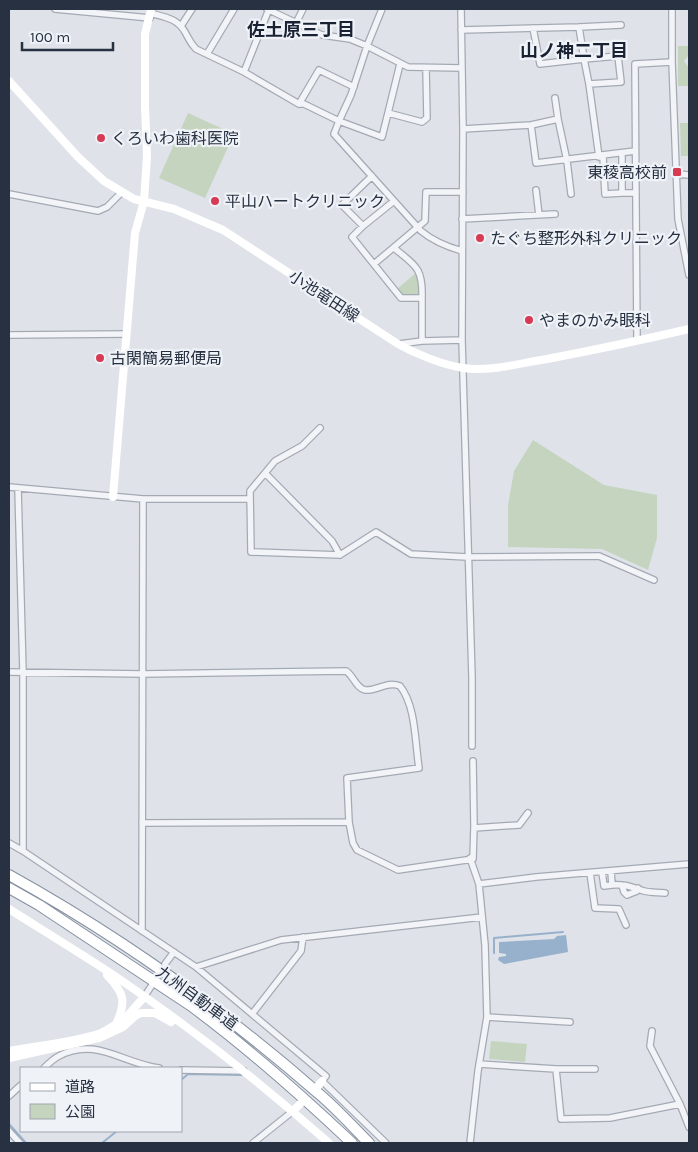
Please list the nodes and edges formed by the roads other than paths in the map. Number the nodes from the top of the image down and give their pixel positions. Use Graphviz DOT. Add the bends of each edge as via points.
graph roads {
  1 [pos="55,9"];
  2 [pos="192,9"];
  3 [pos="234,9"];
  4 [pos="268,9"];
  5 [pos="303,9"];
  6 [pos="382,9"];
  7 [pos="461,9"];
  8 [pos="672,9"];
  9 [pos="65,10"];
  10 [pos="97,11"];
  11 [pos="150,13"];
  12 [pos="296,23"];
  13 [pos="621,25"];
  14 [pos="181,26"];
  15 [pos="579,27"];
  16 [pos="533,28"];
  17 [pos="461,30"];
  18 [pos="367,46"];
  19 [pos="207,54"];
  20 [pos="584,59"];
  21 [pos="672,62"];
  22 [pos="400,64"];
  23 [pos="426,68"];
  24 [pos="462,68"];
  25 [pos="244,72"];
  26 [pos="9,81"];
  27 [pos="589,84"];
  28 [pos="354,87"];
  29 [pos="555,98"];
  30 [pos="300,104"];
  31 [pos="388,113"];
  32 [pos="558,119"];
  33 [pos="339,121"];
  34 [pos="531,125"];
  35 [pos="463,129"];
  36 [pos="635,152"];
  37 [pos="622,153"];
  38 [pos="601,156"];
  39 [pos="567,161"];
  40 [pos="677,174"];
  41 [pos="689,175"];
  42 [pos="372,176"];
  43 [pos="536,190"];
  44 [pos="122,192"];
  45 [pos="462,192"];
  46 [pos="622,193"];
  47 [pos="636,193"];
  48 [pos="9,194"];
  49 [pos="571,194"];
  50 [pos="144,201"];
  51 [pos="394,201"];
  52 [pos="555,214"];
  53 [pos="539,215"];
  54 [pos="462,219"];
  55 [pos="363,226"];
  56 [pos="418,227"];
  57 [pos="394,248"];
  58 [pos="462,251"];
  59 [pos="688,262"];
  60 [pos="374,264"];
  61 [pos="689,275"];
  62 [pos="422,298"];
  63 [pos="689,329"];
  64 [pos="9,334"];
  65 [pos="126,334"];
  66 [pos="462,340"];
  67 [pos="636,340"];
  68 [pos="422,341"];
  69 [pos="398,344"];
  70 [pos="462,368"];
  71 [pos="320,428"];
  72 [pos="265,473"];
  73 [pos="9,488"];
  74 [pos="18,489"];
  75 [pos="112,497"];
  76 [pos="144,498"];
  77 [pos="250,499"];
  78 [pos="340,555"];
  79 [pos="467,557"];
  80 [pos="654,580"];
  81 [pos="9,672"];
  82 [pos="23,672"];
  83 [pos="142,674"];
  84 [pos="472,746"];
  85 [pos="473,761"];
  86 [pos="528,813"];
  87 [pos="349,822"];
  88 [pos="142,823"];
  89 [pos="474,828"];
  90 [pos="9,843"];
  91 [pos="23,851"];
  92 [pos="470,858"];
  93 [pos="689,864"];
  94 [pos="611,871"];
  95 [pos="602,872"];
  96 [pos="590,873"];
  97 [pos="9,875"];
  98 [pos="478,884"];
  99 [pos="612,886"];
  100 [pos="9,888"];
  101 [pos="665,893"];
  102 [pos="9,909"];
  103 [pos="482,917"];
  104 [pos="626,925"];
  105 [pos="142,931"];
  106 [pos="303,938"];
  107 [pos="174,952"];
  108 [pos="165,964"];
  109 [pos="100,967"];
  110 [pos="196,967"];
  111 [pos="152,985"];
  112 [pos="144,997"];
  113 [pos="252,1014"];
  114 [pos="487,1017"];
  115 [pos="570,1022"];
  116 [pos="118,1026"];
  117 [pos="652,1031"];
  118 [pos="199,1038"];
  119 [pos="9,1052"];
  120 [pos="9,1058"];
  121 [pos="479,1064"];
  122 [pos="45,1067"];
  123 [pos="154,1067"];
  124 [pos="556,1069"];
  125 [pos="595,1069"];
  126 [pos="182,1070"];
  127 [pos="244,1071"];
  128 [pos="20,1087"];
  129 [pos="9,1096"];
  130 [pos="301,1103"];
  131 [pos="680,1104"];
  132 [pos="293,1111"];
  133 [pos="689,1128"];
  134 [pos="9,1131"];
  135 [pos="20,1143"];
  136 [pos="253,1143"];
  137 [pos="329,1143"];
  138 [pos="352,1143"];
  139 [pos="369,1143"];
  140 [pos="386,1143"];
  141 [pos="470,1143"];
  1 -- 9 [label="street"];
  2 -- 14 [label="street"];
  3 -- 19 [label="street"];
  4 -- 12 [label="street"];
  4 -- 25 [label="street"];
  5 -- 12 [label="street"];
  6 -- 18 [label="street"];
  7 -- 17 [label="street"];
  8 -- 21 [label="street"];
  9 -- 10 [label="street"];
  10 -- 11 [label="street"];
  11 -- 14 [label="street" via="176,20"];
  11 -- 50 [label="street" via="145,34 147,156"];
  12 -- 18 [label="street" via="322,35 350,39"];
  13 -- 15 [label="street"];
  14 -- 19 [label="street" via="190,43"];
  15 -- 16 [label="street"];
  15 -- 20 [label="street"];
  16 -- 17 [label="street"];
  16 -- 20 [label="street" via="540,64"];
  17 -- 24 [label="street"];
  18 -- 22 [label="street"];
  18 -- 28 [label="street"];
  19 -- 25 [label="street"];
  20 -- 27 [label="street"];
  20 -- 27 [label="street" via="618,56 621,82"];
  21 -- 36 [label="street" via="635,64"];
  21 -- 40 [label="street"];
  22 -- 23 [label="street"];
  22 -- 31 [label="street"];
  23 -- 24 [label="street"];
  23 -- 31 [label="street" via="427,118 422,122"];
  24 -- 35 [label="street"];
  25 -- 30 [label="street"];
  26 -- 44 [label="street, 小池竜田線" via="78,157 104,181"];
  27 -- 38 [label="street"];
  28 -- 30 [label="street" via="319,70"];
  28 -- 33 [label="street"];
  29 -- 32 [label="street"];
  30 -- 33 [label="street"];
  31 -- 33 [label="street" via="382,137"];
  32 -- 34 [label="street"];
  32 -- 39 [label="street"];
  33 -- 42 [label="street" via="334,134"];
  34 -- 35 [label="street"];
  34 -- 39 [label="street" via="536,163"];
  35 -- 45 [label="street"];
  36 -- 37 [label="street"];
  36 -- 47 [label="street"];
  37 -- 38 [label="street"];
  37 -- 46 [label="street"];
  38 -- 39 [label="street"];
  38 -- 46 [label="street" via="605,194"];
  39 -- 49 [label="street"];
  40 -- 41 [label="street"];
  40 -- 59 [label="street" via="678,219"];
  42 -- 51 [label="street"];
  42 -- 55 [label="street" via="342,205"];
  43 -- 53 [label="street"];
  44 -- 48 [label="street" via="98,211"];
  44 -- 50 [label="street, 小池竜田線"];
  45 -- 54 [label="street"];
  45 -- 56 [label="street" via="426,192 425,221"];
  46 -- 47 [label="street"];
  47 -- 67 [label="street"];
  50 -- 65 [label="street" via="135,233"];
  50 -- 69 [label="street, 小池竜田線" via="174,209 223,230"];
  51 -- 55 [label="street"];
  51 -- 56 [label="street"];
  52 -- 53 [label="street"];
  53 -- 54 [label="street"];
  54 -- 58 [label="street"];
  55 -- 60 [label="street" via="352,237"];
  56 -- 57 [label="street"];
  56 -- 58 [label="street" via="428,237"];
  57 -- 60 [label="street"];
  57 -- 62 [label="street" via="420,273"];
  58 -- 66 [label="street"];
  59 -- 61 [label="street"];
  60 -- 62 [label="street" via="401,298"];
  62 -- 68 [label="street"];
  63 -- 67 [label="street, 小池竜田線"];
  64 -- 65 [label="street"];
  65 -- 75 [label="street"];
  66 -- 68 [label="street"];
  66 -- 70 [label="street"];
  67 -- 70 [label="street, 小池竜田線" via="508,366"];
  68 -- 69 [label="street"];
  69 -- 70 [label="street, 小池竜田線"];
  70 -- 79 [label="street"];
  71 -- 72 [label="street" via="302,446 275,461"];
  72 -- 77 [label="street" via="250,491"];
  72 -- 78 [label="street" via="332,541"];
  73 -- 74 [label="street"];
  74 -- 75 [label="street"];
  74 -- 82 [label="street"];
  75 -- 76 [label="street"];
  76 -- 77 [label="street"];
  76 -- 83 [label="street"];
  77 -- 78 [label="street" via="251,552"];
  78 -- 79 [label="street" via="376,532 411,554"];
  79 -- 80 [label="street" via="599,556"];
  79 -- 84 [label="street"];
  81 -- 82 [label="street"];
  82 -- 83 [label="street"];
  82 -- 91 [label="street"];
  83 -- 87 [label="street" via="346,671 365,690 391,684 400,686 413,718 419,768 347,778"];
  83 -- 88 [label="street"];
  85 -- 89 [label="street"];
  86 -- 89 [label="street" via="519,825"];
  87 -- 88 [label="street"];
  87 -- 92 [label="street" via="357,850 398,870"];
  88 -- 105 [label="street"];
  89 -- 92 [label="street" via="473,859"];
  90 -- 91 [label="street"];
  91 -- 105 [label="street"];
  92 -- 98 [label="street"];
  93 -- 94 [label="street"];
  94 -- 95 [label="street"];
  94 -- 99 [label="street"];
  95 -- 96 [label="street"];
  95 -- 99 [label="street" via="604,886"];
  96 -- 98 [label="street"];
  96 -- 104 [label="street" via="595,908 619,909"];
  97 -- 139 [label="highway, 九州自動車道" via="107,934 196,994 319,1094"];
  98 -- 103 [label="street"];
  99 -- 101 [label="street"];
  100 -- 138 [label="highway, 九州自動車道" via="198,1011 253,1054"];
  102 -- 109 [label="street"];
  103 -- 106 [label="street"];
  103 -- 114 [label="street"];
  105 -- 107 [label="street"];
  106 -- 110 [label="street" via="281,940"];
  106 -- 113 [label="street" via="301,951"];
  107 -- 108 [label="street"];
  107 -- 110 [label="street"];
  109 -- 112 [label="street"];
  109 -- 116 [label="street" via="123,998"];
  110 -- 113 [label="street"];
  111 -- 112 [label="street"];
  112 -- 116 [label="street"];
  112 -- 118 [label="street"];
  113 -- 140 [label="street" via="326,1076 320,1084"];
  114 -- 115 [label="street"];
  114 -- 121 [label="street"];
  116 -- 118 [label="street" via="147,1012 160,1015"];
  116 -- 119 [label="street"];
  116 -- 120 [label="street" via="85,1042"];
  117 -- 131 [label="street" via="650,1046"];
  118 -- 127 [label="street"];
  121 -- 124 [label="street"];
  121 -- 141 [label="street"];
  122 -- 123 [label="street" via="58,1056 81,1048 98,1049"];
  124 -- 125 [label="street"];
  124 -- 131 [label="street" via="561,1119 610,1118"];
  126 -- 127 [label="street"];
  127 -- 132 [label="street"];
  128 -- 129 [label="street"];
  130 -- 132 [label="street"];
  131 -- 133 [label="street"];
  132 -- 136 [label="street"];
  132 -- 137 [label="street"];
  134 -- 135 [label="street"];
}
